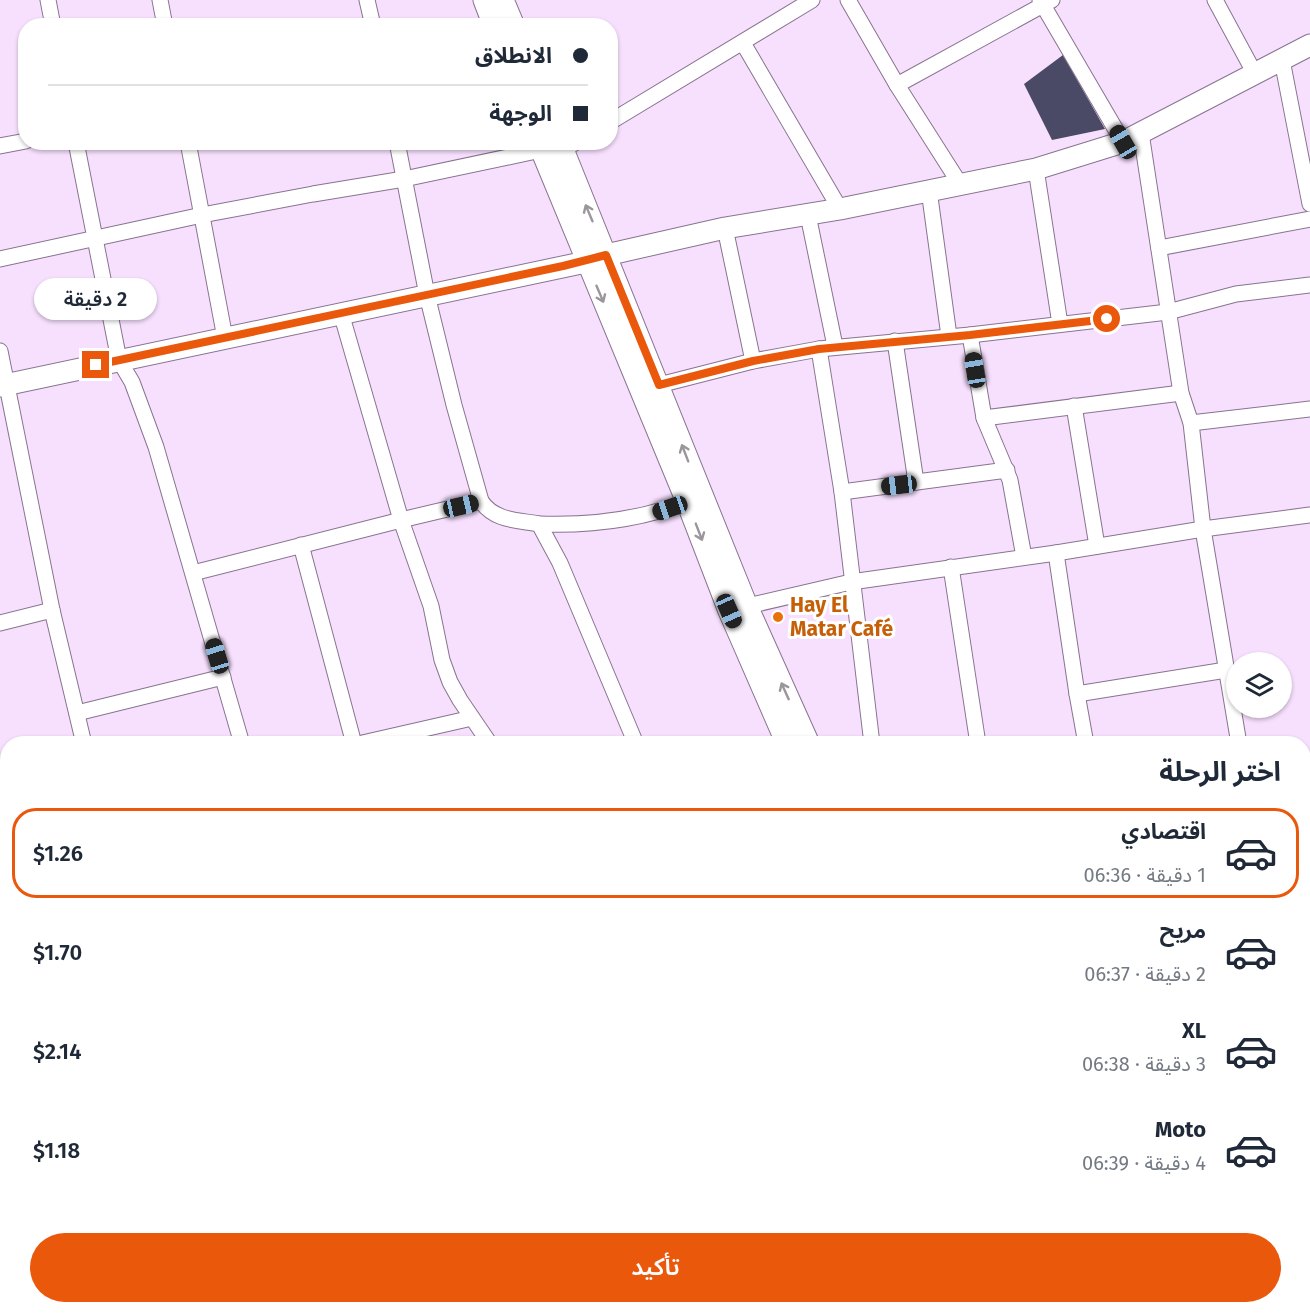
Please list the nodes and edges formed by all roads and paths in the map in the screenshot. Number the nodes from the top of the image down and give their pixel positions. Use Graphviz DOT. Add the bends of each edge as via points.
graph roads {
  1 [pos="48,0"];
  2 [pos="160,0"];
  3 [pos="367,0"];
  4 [pos="484,0"];
  5 [pos="504,0"];
  6 [pos="812,0"];
  7 [pos="848,0"];
  8 [pos="1215,0"];
  9 [pos="1045,2"];
  10 [pos="51,18"];
  11 [pos="163,18"];
  12 [pos="371,18"];
  13 [pos="491,18"];
  14 [pos="510,18"];
  15 [pos="742,43"];
  16 [pos="1310,45"];
  17 [pos="1282,60"];
  18 [pos="1256,74"];
  19 [pos="897,85"];
  20 [pos="618,117"];
  21 [pos="1132,138"];
  22 [pos="18,143"];
  23 [pos="0,146"];
  24 [pos="78,150"];
  25 [pos="190,150"];
  26 [pos="399,150"];
  27 [pos="537,150"];
  28 [pos="556,150"];
  29 [pos="1036,169"];
  30 [pos="404,179"];
  31 [pos="960,184"];
  32 [pos="1308,185"];
  33 [pos="929,190"];
  34 [pos="1310,204"];
  35 [pos="840,209"];
  36 [pos="202,215"];
  37 [pos="808,215"];
  38 [pos="1310,219"];
  39 [pos="725,228"];
  40 [pos="95,239"];
  41 [pos="1159,248"];
  42 [pos="596,258"];
  43 [pos="0,259"];
  44 [pos="1310,285"];
  45 [pos="427,295"];
  46 [pos="1168,312"];
  47 [pos="341,313"];
  48 [pos="1060,324"];
  49 [pos="970,335"];
  50 [pos="949,336"];
  51 [pos="225,338"];
  52 [pos="895,341"];
  53 [pos="835,346"];
  54 [pos="819,349"];
  55 [pos="0,351"];
  56 [pos="119,360"];
  57 [pos="753,361"];
  58 [pos="3,385"];
  59 [pos="651,390"];
  60 [pos="1181,393"];
  61 [pos="1074,406"];
  62 [pos="1310,410"];
  63 [pos="984,418"];
  64 [pos="1191,423"];
  65 [pos="1007,470"];
  66 [pos="916,482"];
  67 [pos="842,492"];
  68 [pos="694,499"];
  69 [pos="482,501"];
  70 [pos="1310,515"];
  71 [pos="401,520"];
  72 [pos="539,524"];
  73 [pos="1203,529"];
  74 [pos="301,545"];
  75 [pos="1098,546"];
  76 [pos="1056,553"];
  77 [pos="1024,557"];
  78 [pos="951,567"];
  79 [pos="192,573"];
  80 [pos="851,582"];
  81 [pos="738,609"];
  82 [pos="52,610"];
  83 [pos="0,623"];
  84 [pos="1226,670"];
  85 [pos="224,677"];
  86 [pos="1077,694"];
  87 [pos="77,713"];
  88 [pos="472,718"];
  89 [pos="1234,718"];
  90 [pos="82,736"];
  91 [pos="240,736"];
  92 [pos="354,736"];
  93 [pos="392,736"];
  94 [pos="484,736"];
  95 [pos="633,736"];
  96 [pos="784,736"];
  97 [pos="805,736"];
  98 [pos="871,736"];
  99 [pos="977,736"];
  100 [pos="1085,736"];
  101 [pos="1238,736"];
  1 -- 10 [label="street"];
  2 -- 11 [label="street"];
  3 -- 12 [label="street"];
  4 -- 13 [label="street"];
  5 -- 14 [label="street"];
  6 -- 15 [label="street"];
  7 -- 19 [label="street"];
  8 -- 18 [label="street"];
  9 -- 19 [label="street"];
  9 -- 21 [label="street"];
  15 -- 20 [label="street"];
  15 -- 35 [label="street"];
  16 -- 17 [label="street"];
  17 -- 18 [label="street"];
  17 -- 32 [label="street"];
  18 -- 21 [label="street"];
  19 -- 31 [label="street"];
  21 -- 29 [label="street"];
  21 -- 41 [label="street"];
  22 -- 23 [label="street"];
  24 -- 40 [label="street"];
  25 -- 36 [label="street"];
  26 -- 30 [label="street"];
  27 -- 30 [label="street"];
  28 -- 42 [label="street"];
  29 -- 31 [label="street"];
  29 -- 48 [label="street"];
  30 -- 36 [label="street"];
  30 -- 45 [label="street"];
  31 -- 33 [label="street"];
  32 -- 34 [label="street"];
  33 -- 35 [label="street"];
  33 -- 50 [label="street"];
  35 -- 37 [label="street"];
  36 -- 40 [label="street"];
  36 -- 51 [label="street"];
  37 -- 39 [label="street"];
  37 -- 53 [label="street"];
  38 -- 41 [label="street"];
  39 -- 42 [label="street"];
  39 -- 57 [label="street"];
  40 -- 43 [label="street"];
  40 -- 56 [label="street"];
  41 -- 46 [label="street"];
  42 -- 45 [label="street"];
  42 -- 59 [label="street"];
  44 -- 46 [label="street" via="1236,294"];
  45 -- 47 [label="street"];
  45 -- 69 [label="street"];
  46 -- 48 [label="street"];
  46 -- 60 [label="street"];
  47 -- 51 [label="street"];
  47 -- 71 [label="street"];
  48 -- 49 [label="street"];
  49 -- 50 [label="street"];
  49 -- 63 [label="street"];
  50 -- 52 [label="street"];
  51 -- 56 [label="street"];
  52 -- 53 [label="street"];
  52 -- 66 [label="street"];
  53 -- 54 [label="street"];
  54 -- 57 [label="street"];
  54 -- 67 [label="street"];
  55 -- 58 [label="street"];
  56 -- 58 [label="street"];
  56 -- 79 [label="street" via="132,382 156,447"];
  57 -- 59 [label="street"];
  58 -- 82 [label="street"];
  59 -- 68 [label="street"];
  60 -- 61 [label="street"];
  60 -- 64 [label="street"];
  61 -- 63 [label="street"];
  61 -- 75 [label="street"];
  62 -- 64 [label="street"];
  63 -- 65 [label="street"];
  64 -- 73 [label="street"];
  65 -- 66 [label="street"];
  65 -- 77 [label="street"];
  66 -- 67 [label="street"];
  67 -- 80 [label="street"];
  68 -- 72 [label="street" via="653,514 587,524"];
  68 -- 81 [label="street"];
  69 -- 71 [label="street"];
  69 -- 72 [label="street" via="487,510 502,518"];
  70 -- 73 [label="street"];
  71 -- 74 [label="street"];
  71 -- 88 [label="street" via="431,606 446,671"];
  72 -- 95 [label="street" via="560,563"];
  73 -- 75 [label="street"];
  73 -- 84 [label="street"];
  74 -- 79 [label="street"];
  74 -- 92 [label="street"];
  75 -- 76 [label="street"];
  76 -- 77 [label="street"];
  76 -- 86 [label="street"];
  77 -- 78 [label="street"];
  78 -- 80 [label="street"];
  78 -- 99 [label="street"];
  79 -- 85 [label="street"];
  80 -- 81 [label="street"];
  80 -- 98 [label="street"];
  81 -- 96 [label="street"];
  97 -- 81 [label="street, one-way"];
  82 -- 83 [label="street"];
  82 -- 87 [label="street"];
  84 -- 86 [label="street"];
  85 -- 87 [label="street"];
  85 -- 91 [label="street"];
  86 -- 100 [label="street"];
  87 -- 90 [label="street"];
  88 -- 93 [label="street"];
  88 -- 94 [label="street"];
  89 -- 101 [label="street"];
}
